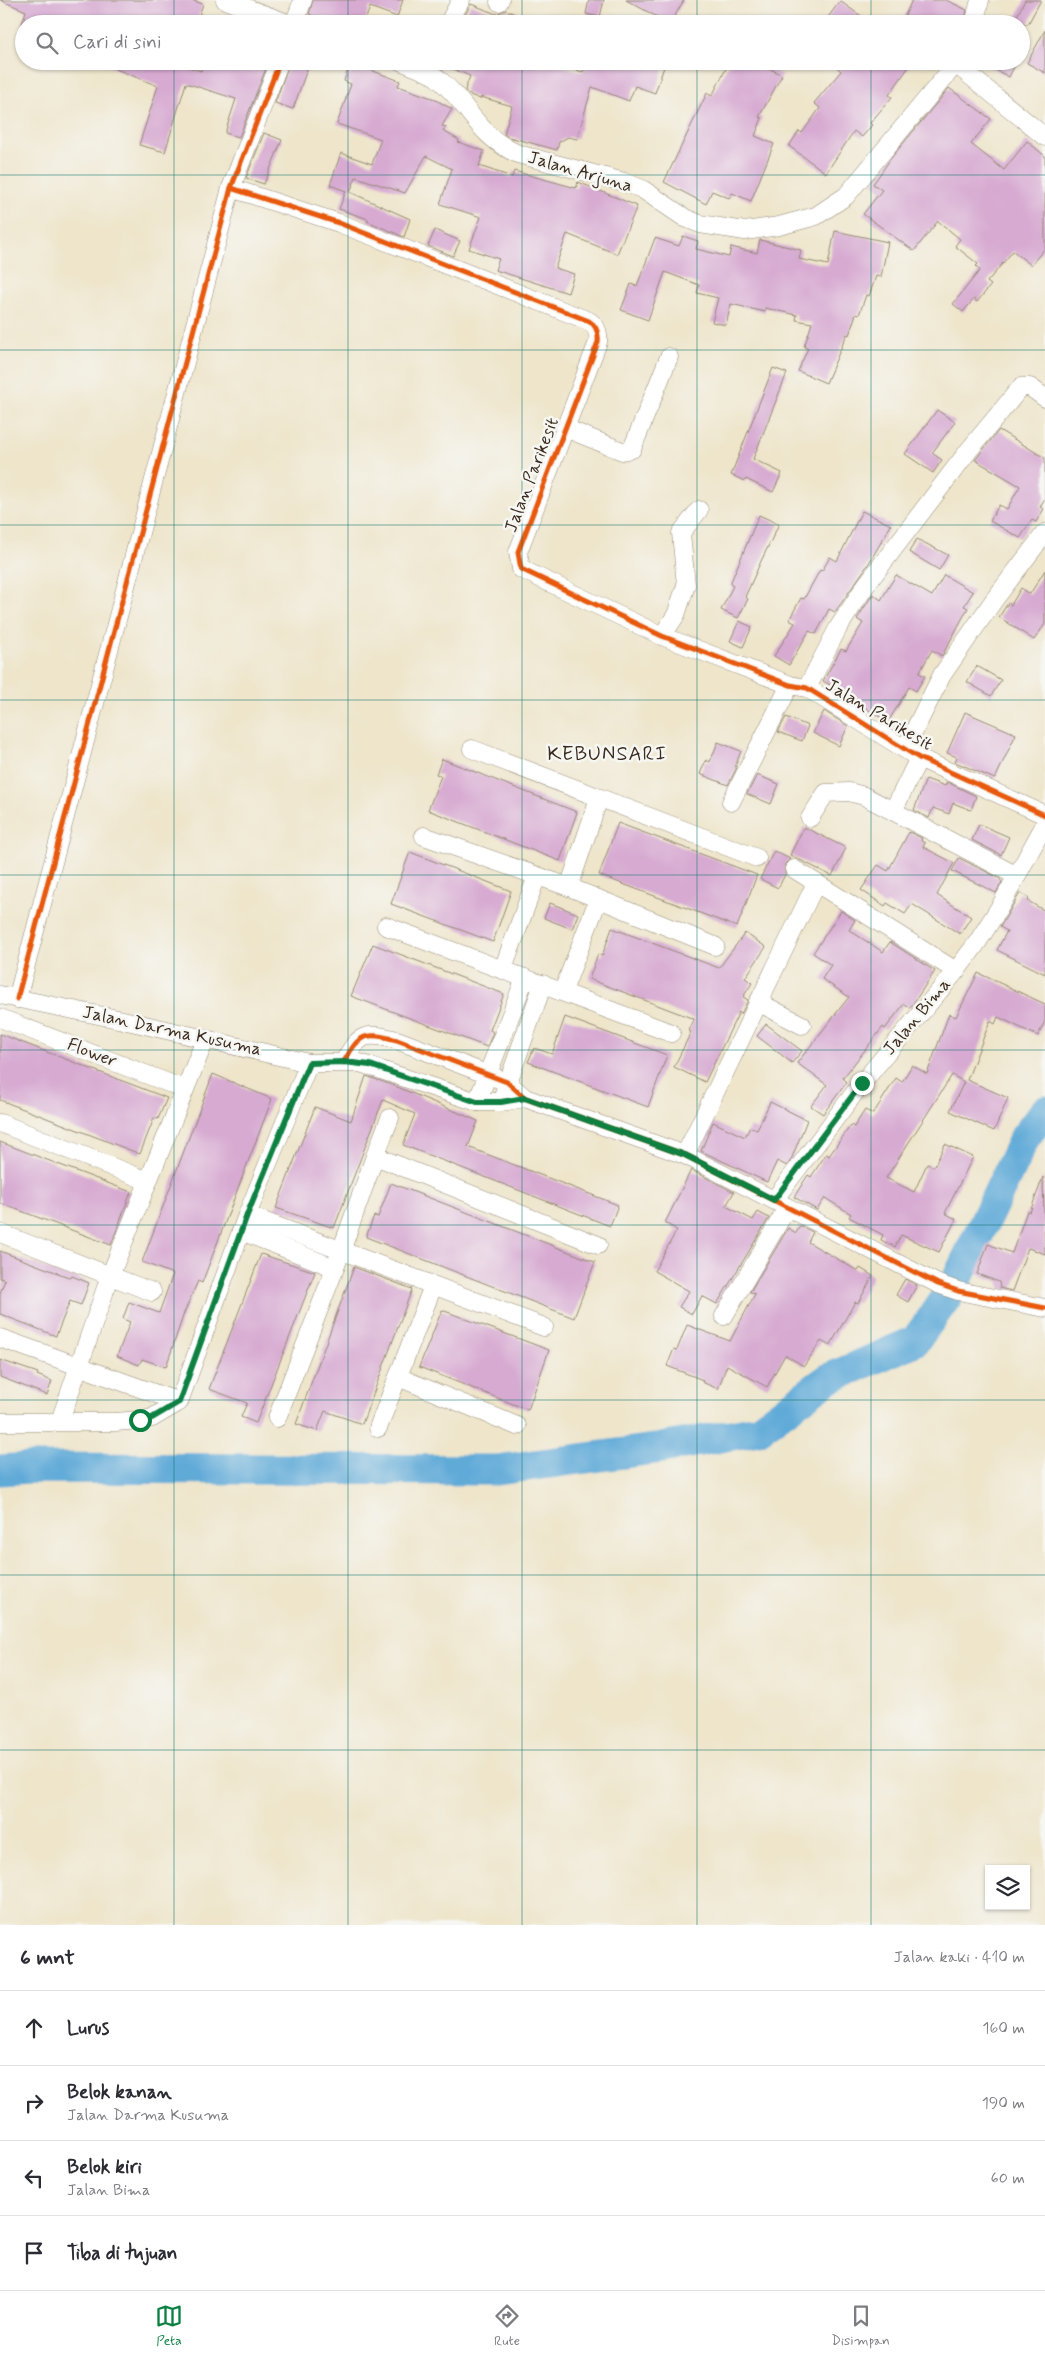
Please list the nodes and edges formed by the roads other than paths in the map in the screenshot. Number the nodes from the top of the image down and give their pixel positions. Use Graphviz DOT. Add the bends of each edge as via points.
graph roads {
  1 [pos="225,0"];
  2 [pos="302,0"];
  3 [pos="461,0"];
  4 [pos="980,0"];
  5 [pos="267,15"];
  6 [pos="296,15"];
  7 [pos="453,15"];
  8 [pos="976,15"];
  9 [pos="277,70"];
  10 [pos="429,70"];
  11 [pos="951,70"];
  12 [pos="965,70"];
  13 [pos="1045,137"];
  14 [pos="231,188"];
  15 [pos="669,357"];
  16 [pos="1045,398"];
  17 [pos="565,428"];
  18 [pos="699,510"];
  19 [pos="1045,533"];
  20 [pos="662,636"];
  21 [pos="799,686"];
  22 [pos="472,749"];
  23 [pos="912,754"];
  24 [pos="599,798"];
  25 [pos="730,802"];
  26 [pos="893,811"];
  27 [pos="1045,816"];
  28 [pos="810,818"];
  29 [pos="1045,824"];
  30 [pos="424,836"];
  31 [pos="757,858"];
  32 [pos="794,869"];
  33 [pos="537,876"];
  34 [pos="1017,876"];
  35 [pos="816,883"];
  36 [pos="569,888"];
  37 [pos="598,900"];
  38 [pos="386,926"];
  39 [pos="715,946"];
  40 [pos="503,969"];
  41 [pos="956,971"];
  42 [pos="525,978"];
  43 [pos="543,984"];
  44 [pos="563,991"];
  45 [pos="8,997"];
  46 [pos="758,1002"];
  47 [pos="0,1018"];
  48 [pos="802,1025"];
  49 [pos="671,1033"];
  50 [pos="205,1040"];
  51 [pos="344,1062"];
  52 [pos="309,1063"];
  53 [pos="487,1076"];
  54 [pos="507,1082"];
  55 [pos="184,1089"];
  56 [pos="525,1098"];
  57 [pos="477,1102"];
  58 [pos="501,1102"];
  59 [pos="390,1118"];
  60 [pos="0,1123"];
  61 [pos="685,1155"];
  62 [pos="375,1156"];
  63 [pos="148,1181"];
  64 [pos="781,1204"];
  65 [pos="244,1223"];
  66 [pos="0,1233"];
  67 [pos="598,1245"];
  68 [pos="341,1251"];
  69 [pos="335,1268"];
  70 [pos="110,1276"];
  71 [pos="433,1286"];
  72 [pos="152,1292"];
  73 [pos="1045,1308"];
  74 [pos="724,1316"];
  75 [pos="544,1328"];
  76 [pos="0,1338"];
  77 [pos="78,1367"];
  78 [pos="398,1377"];
  79 [pos="179,1402"];
  80 [pos="277,1418"];
  81 [pos="60,1421"];
  82 [pos="0,1422"];
  83 [pos="517,1426"];
  84 [pos="378,1428"];
  1 -- 5 [label="street"];
  2 -- 6 [label="street"];
  3 -- 7 [label="street"];
  4 -- 8 [label="street"];
  9 -- 14 [label="street"];
  10 -- 11 [label="street, Jalan Arjuna" via="490,138 504,148 624,182 700,224 745,231 801,221 831,208 846,196"];
  12 -- 13 [label="street"];
  14 -- 17 [label="street, Jalan Parikesit" via="339,223 592,323 599,335 598,342"];
  14 -- 45 [label="street"];
  15 -- 17 [label="street" via="629,452"];
  16 -- 21 [label="street" via="1030,387 1021,387 902,535"];
  17 -- 20 [label="street, Jalan Parikesit" via="518,552 521,569"];
  18 -- 20 [label="street" via="681,533 686,585 676,615"];
  19 -- 23 [label="street" via="942,676"];
  20 -- 21 [label="street, Jalan Parikesit"];
  21 -- 23 [label="street, Jalan Parikesit"];
  21 -- 25 [label="street"];
  22 -- 24 [label="street"];
  23 -- 26 [label="street"];
  23 -- 27 [label="street, Jalan Parikesit"];
  24 -- 31 [label="street"];
  24 -- 36 [label="street"];
  26 -- 28 [label="street" via="864,796 831,792 826,793"];
  26 -- 34 [label="street"];
  29 -- 34 [label="street, Jalan Bima"];
  30 -- 33 [label="street"];
  32 -- 35 [label="street"];
  33 -- 36 [label="street"];
  33 -- 40 [label="street"];
  34 -- 41 [label="street, Jalan Bima"];
  35 -- 41 [label="street"];
  35 -- 46 [label="street"];
  36 -- 37 [label="street"];
  37 -- 39 [label="street"];
  37 -- 44 [label="street"];
  38 -- 40 [label="street"];
  40 -- 42 [label="street"];
  41 -- 64 [label="street, Jalan Bima" via="862,1083"];
  42 -- 43 [label="street"];
  42 -- 53 [label="street"];
  43 -- 44 [label="street"];
  43 -- 54 [label="street"];
  44 -- 49 [label="street"];
  45 -- 50 [label="street, Jalan Darma Kusuma"];
  46 -- 48 [label="street"];
  46 -- 61 [label="street"];
  47 -- 55 [label="street, Flower"];
  50 -- 52 [label="street, Jalan Darma Kusuma"];
  50 -- 55 [label="street"];
  51 -- 52 [label="street, Jalan Darma Kusuma"];
  51 -- 53 [label="street, Jalan Darma Kusuma" via="355,1042 362,1037 382,1036"];
  51 -- 57 [label="street, Jalan Darma Kusuma" via="370,1065"];
  52 -- 65 [label="street"];
  53 -- 54 [label="street, Jalan Darma Kusuma"];
  53 -- 57 [label="street"];
  54 -- 56 [label="street, Jalan Darma Kusuma"];
  54 -- 58 [label="street"];
  55 -- 63 [label="street"];
  56 -- 58 [label="street, Jalan Darma Kusuma"];
  56 -- 61 [label="street, Jalan Darma Kusuma"];
  57 -- 58 [label="street, Jalan Darma Kusuma"];
  59 -- 62 [label="street"];
  60 -- 63 [label="street"];
  61 -- 64 [label="street, Jalan Darma Kusuma"];
  62 -- 67 [label="street"];
  62 -- 68 [label="street"];
  63 -- 70 [label="street"];
  64 -- 73 [label="street, Jalan Darma Kusuma" via="938,1284"];
  64 -- 74 [label="street, Jalan Bima"];
  65 -- 68 [label="street"];
  65 -- 69 [label="street"];
  65 -- 79 [label="street"];
  66 -- 70 [label="street"];
  68 -- 69 [label="street"];
  68 -- 71 [label="street"];
  69 -- 80 [label="street"];
  70 -- 72 [label="street"];
  70 -- 77 [label="street"];
  71 -- 75 [label="street"];
  71 -- 78 [label="street"];
  76 -- 77 [label="street"];
  77 -- 79 [label="street"];
  77 -- 81 [label="street"];
  78 -- 83 [label="street"];
  78 -- 84 [label="street"];
  79 -- 81 [label="street" via="152,1418 140,1420"];
  81 -- 82 [label="street"];
}
